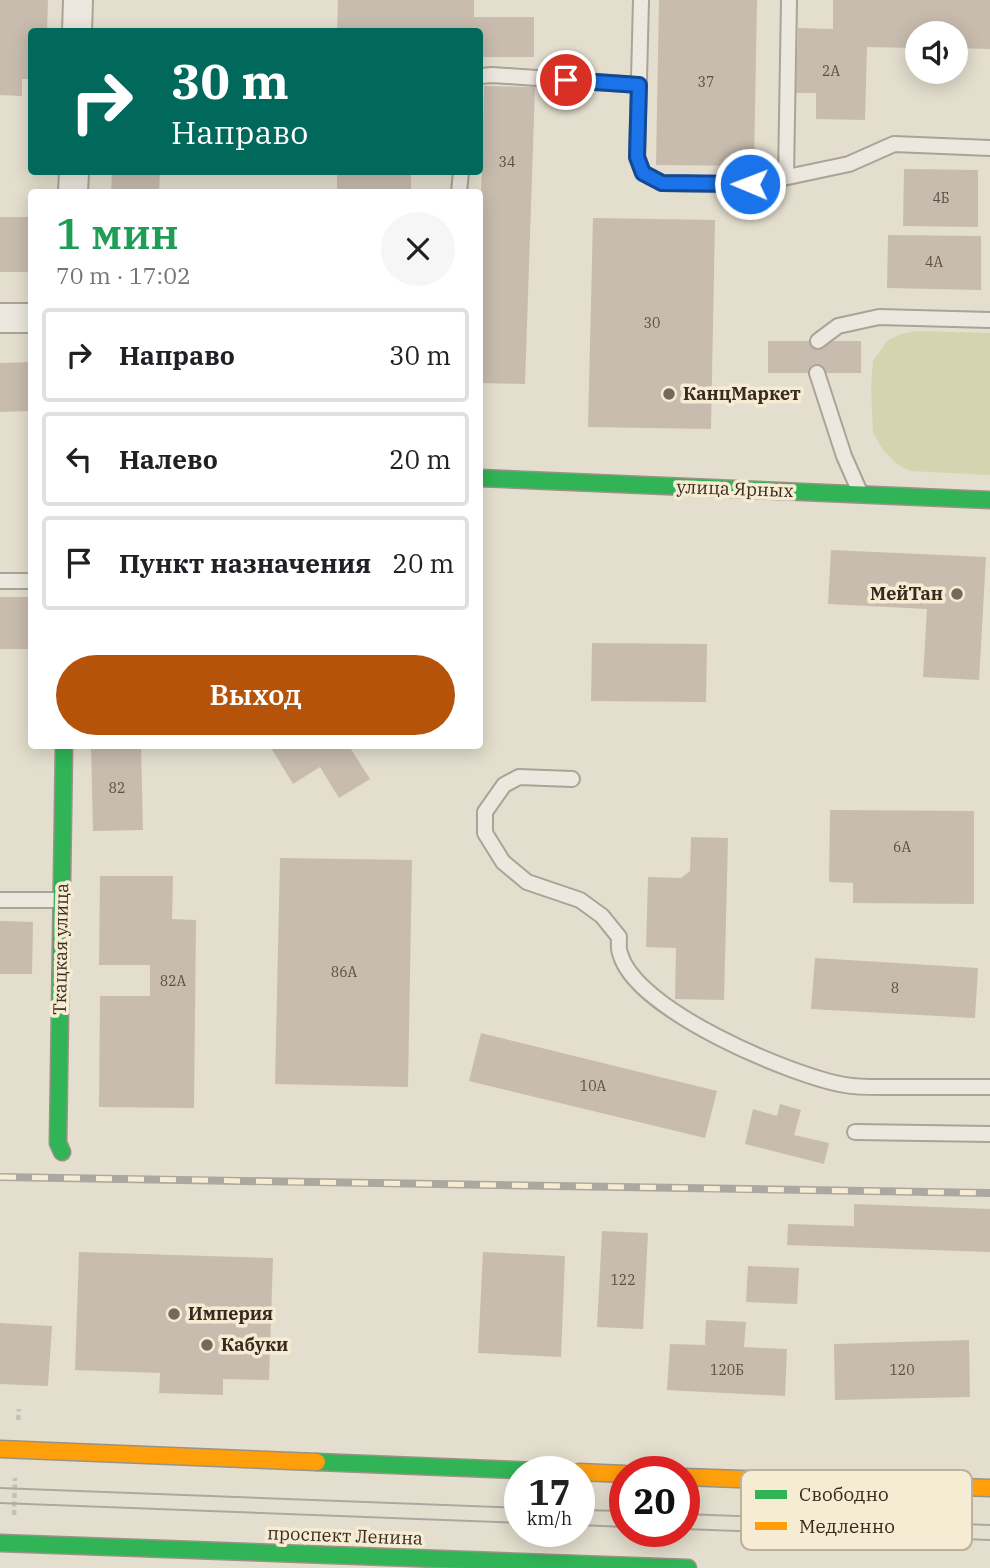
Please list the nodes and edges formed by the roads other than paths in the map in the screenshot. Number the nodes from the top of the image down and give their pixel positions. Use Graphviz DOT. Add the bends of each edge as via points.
graph roads {
  1 [pos="78,0"];
  2 [pos="641,0"];
  3 [pos="789,0"];
  4 [pos="77,28"];
  5 [pos="483,76"];
  6 [pos="639,85"];
  7 [pos="990,148"];
  8 [pos="786,177"];
  9 [pos="0,318"];
  10 [pos="28,318"];
  11 [pos="990,320"];
  12 [pos="818,341"];
  13 [pos="817,373"];
  14 [pos="483,478"];
  15 [pos="861,494"];
  16 [pos="990,500"];
  17 [pos="0,581"];
  18 [pos="28,582"];
  19 [pos="64,749"];
  20 [pos="572,779"];
  21 [pos="0,900"];
  22 [pos="62,900"];
  23 [pos="990,1087"];
  24 [pos="855,1132"];
  25 [pos="990,1134"];
  26 [pos="62,1152"];
  27 [pos="8,1450"];
  28 [pos="504,1470"];
  29 [pos="700,1478"];
  30 [pos="741,1479"];
  31 [pos="972,1487"];
  32 [pos="990,1488"];
  33 [pos="6,1543"];
  34 [pos="208,1550"];
  35 [pos="517,1565"];
  36 [pos="207,1568"];
  37 [pos="688,1568"];
  1 -- 4 [label="street"];
  2 -- 6 [label="lane"];
  3 -- 8 [label="lane"];
  5 -- 6 [label="lane"];
  6 -- 8 [label="lane" via="637,157 643,173 662,183 750,184"];
  7 -- 8 [label="lane" via="894,144 849,164"];
  9 -- 10 [label="street"];
  11 -- 12 [label="lane" via="879,317 838,326"];
  13 -- 15 [label="lane"];
  14 -- 15 [label="main road, улица Ярных"];
  15 -- 16 [label="main road, улица Ярных"];
  17 -- 18 [label="lane"];
  19 -- 22 [label="main road, Ткацкая улица"];
  20 -- 23 [label="lane" via="519,778 504,785 485,812 485,833 503,862 527,882 580,900 602,916 620,937 619,953 626,967 661,1002 704,1031 786,1067 845,1085"];
  21 -- 22 [label="lane"];
  22 -- 26 [label="main road, Ткацкая улица" via="58,1143"];
  24 -- 25 [label="lane"];
  27 -- 28 [label="main road"];
  29 -- 30 [label="main road"];
  31 -- 32 [label="main road"];
  33 -- 34 [label="main road, проспект Ленина"];
  34 -- 35 [label="main road, проспект Ленина"];
  34 -- 36 [label="lane"];
  35 -- 37 [label="main road, проспект Ленина"];
}
